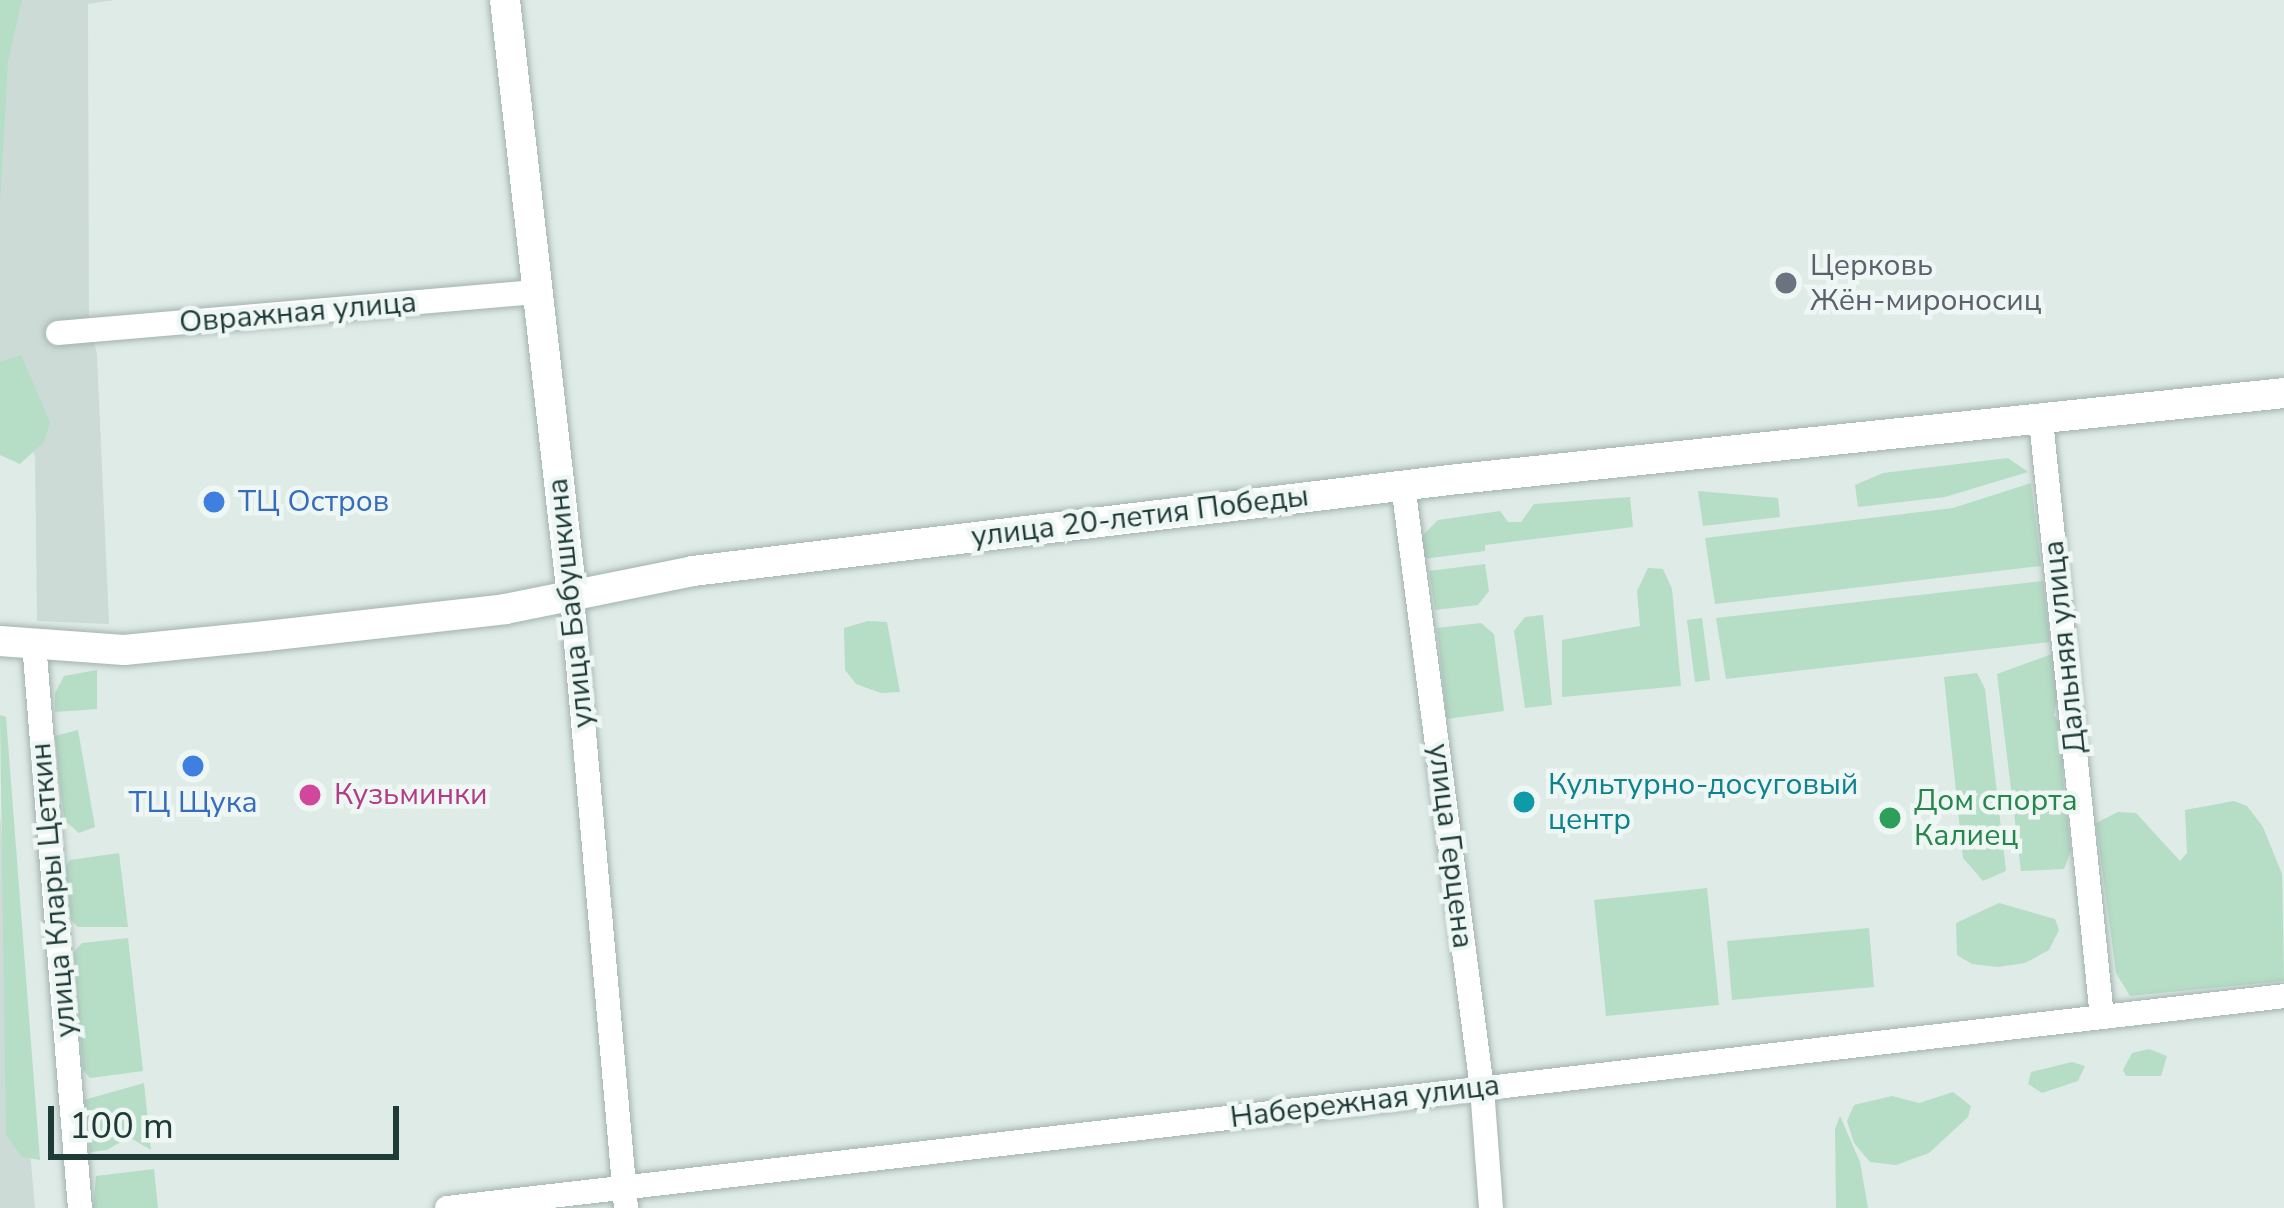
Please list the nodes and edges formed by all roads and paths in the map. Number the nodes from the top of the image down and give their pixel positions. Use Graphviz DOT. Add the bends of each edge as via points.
graph roads {
  1 [pos="505,0"];
  2 [pos="538,292"];
  3 [pos="58,333"];
  4 [pos="2284,393"];
  5 [pos="2041,420"];
  6 [pos="1403,485"];
  7 [pos="572,597"];
  8 [pos="0,640"];
  9 [pos="34,643"];
  10 [pos="2284,996"];
  11 [pos="2102,1017"];
  12 [pos="1481,1088"];
  13 [pos="625,1198"];
  14 [pos="80,1208"];
  15 [pos="447,1208"];
  16 [pos="1491,1208"];
  1 -- 2 [label="street, улица Бабушкина"];
  2 -- 3 [label="street, Овражная улица"];
  2 -- 7 [label="street, улица Бабушкина"];
  4 -- 5 [label="street, улица 20-летия Победы"];
  5 -- 6 [label="street, улица 20-летия Победы"];
  5 -- 11 [label="street, Дальняя улица"];
  6 -- 7 [label="street, улица 20-летия Победы" via="693,571"];
  6 -- 12 [label="street, улица Герцена"];
  7 -- 9 [label="street, улица 20-летия Победы" via="124,650"];
  7 -- 13 [label="street, улица Бабушкина"];
  8 -- 9 [label="street, улица 20-летия Победы"];
  9 -- 14 [label="street, улица Клары Цеткин"];
  10 -- 11 [label="street, Набережная улица"];
  11 -- 12 [label="street, Набережная улица"];
  12 -- 13 [label="street, Набережная улица"];
  12 -- 16 [label="street, улица Герцена"];
  13 -- 15 [label="street, Набережная улица"];
}
